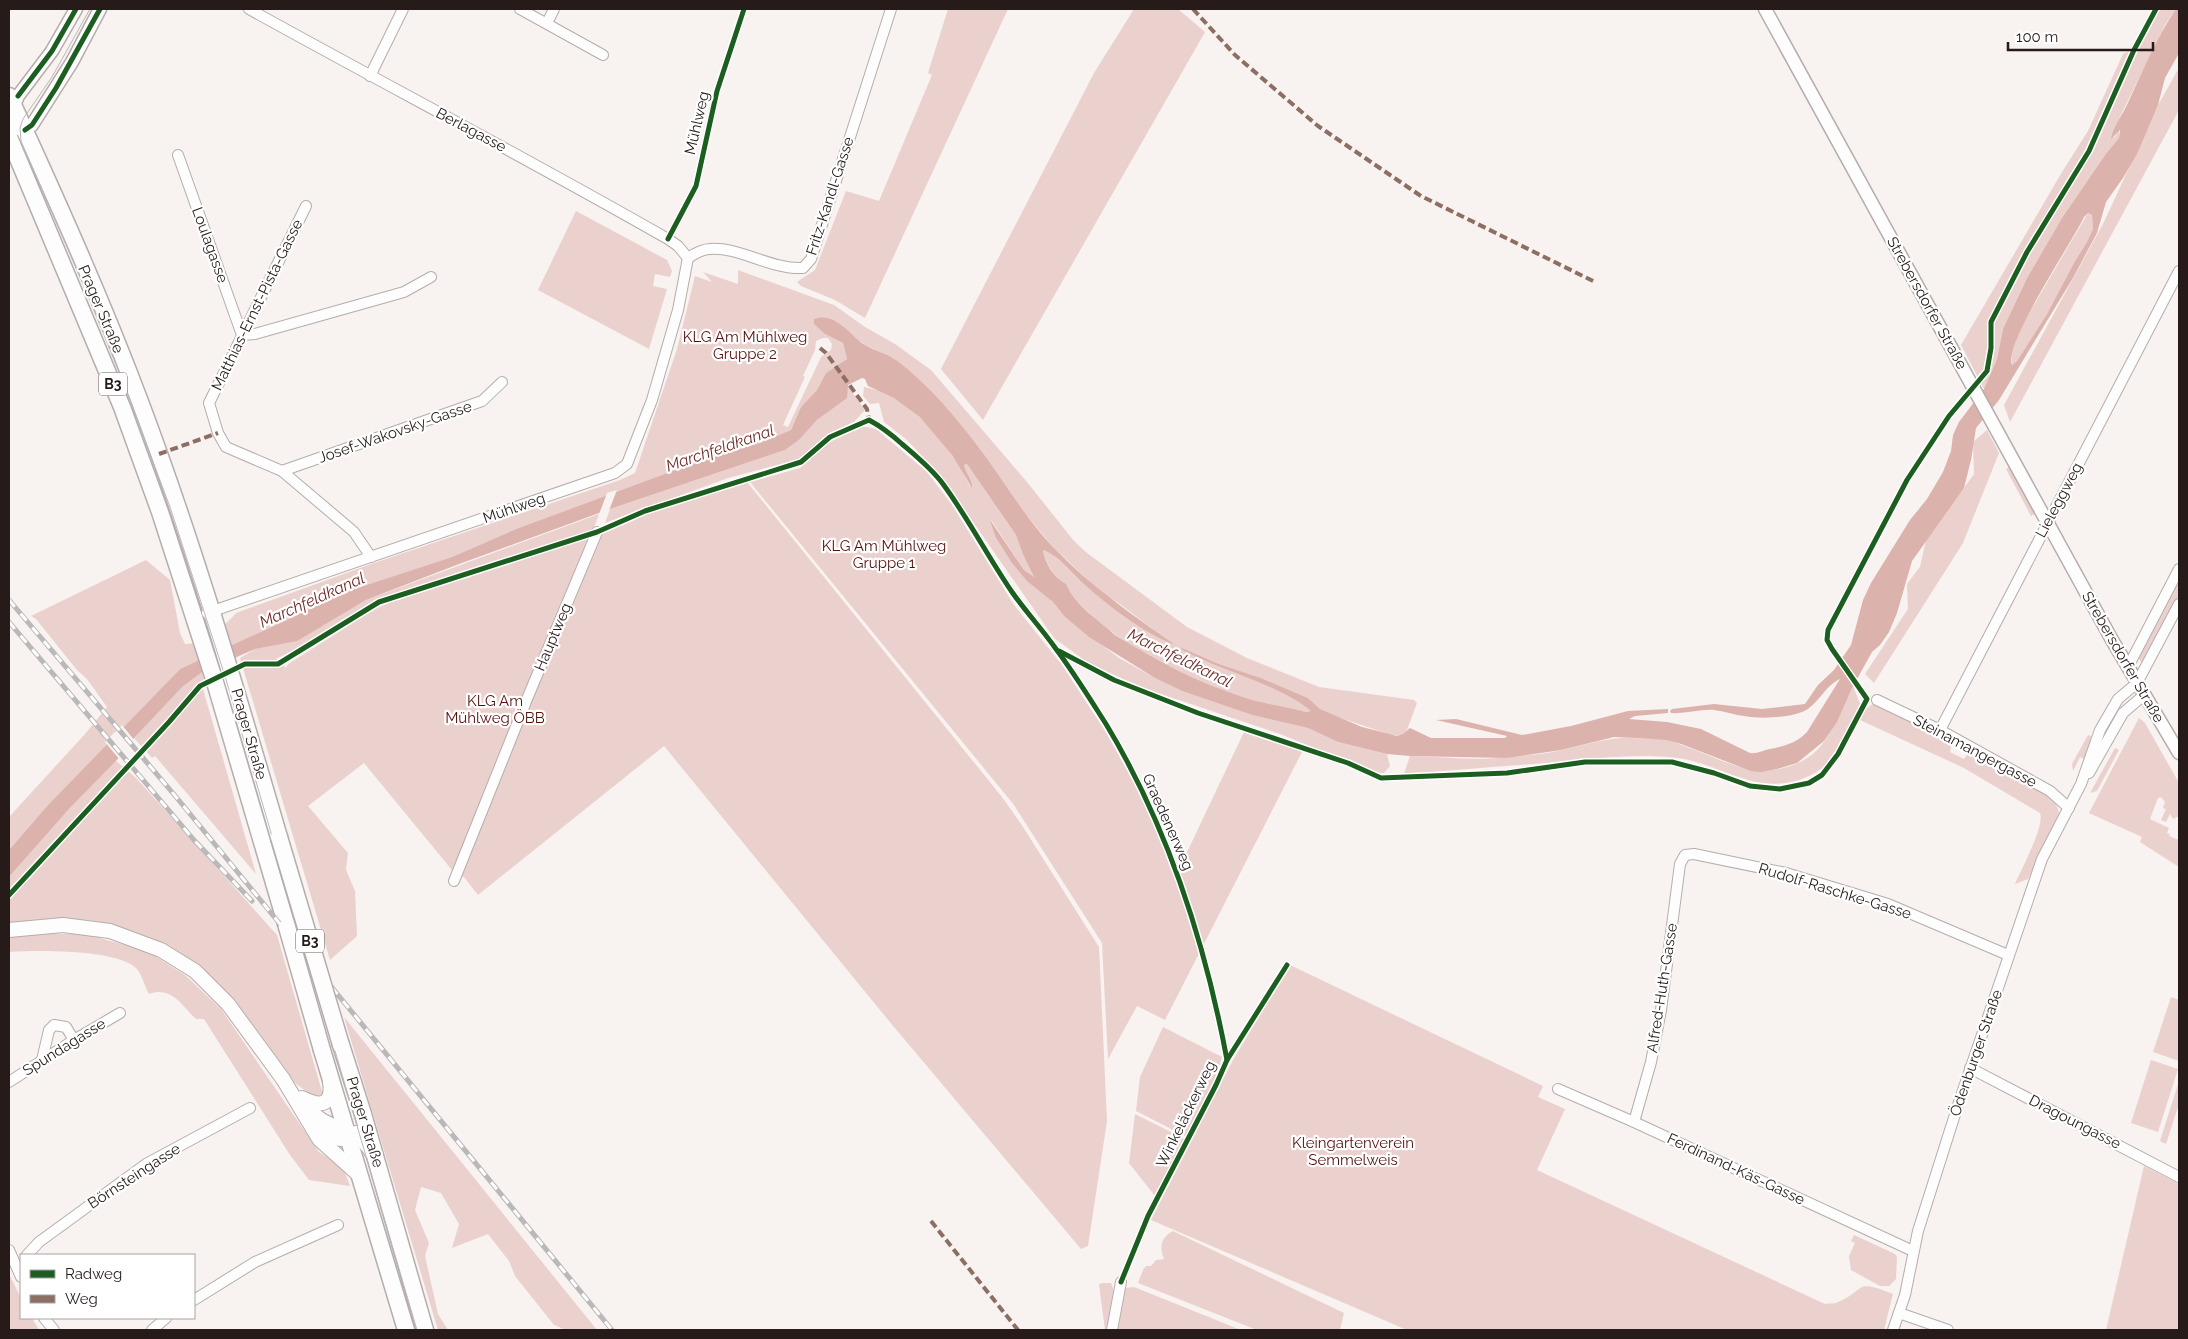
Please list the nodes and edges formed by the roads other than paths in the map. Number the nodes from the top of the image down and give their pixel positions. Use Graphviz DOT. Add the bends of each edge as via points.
graph roads {
  1 [pos="76,9"];
  2 [pos="100,9"];
  3 [pos="249,9"];
  4 [pos="403,9"];
  5 [pos="520,9"];
  6 [pos="554,9"];
  7 [pos="891,9"];
  8 [pos="1765,9"];
  9 [pos="546,23"];
  10 [pos="603,55"];
  11 [pos="370,76"];
  12 [pos="10,107"];
  13 [pos="9,127"];
  14 [pos="25,130"];
  15 [pos="9,137"];
  16 [pos="178,155"];
  17 [pos="306,206"];
  18 [pos="688,258"];
  19 [pos="2179,271"];
  20 [pos="431,277"];
  21 [pos="242,335"];
  22 [pos="502,382"];
  23 [pos="282,471"];
  24 [pos="2047,522"];
  25 [pos="597,532"];
  26 [pos="370,557"];
  27 [pos="2179,569"];
  28 [pos="2179,604"];
  29 [pos="212,612"];
  30 [pos="195,618"];
  31 [pos="2128,667"];
  32 [pos="2138,683"];
  33 [pos="2144,695"];
  34 [pos="1877,700"];
  35 [pos="1940,730"];
  36 [pos="2179,753"];
  37 [pos="2081,784"];
  38 [pos="2069,808"];
  39 [pos="1685,855"];
  40 [pos="454,880"];
  41 [pos="9,930"];
  42 [pos="2008,956"];
  43 [pos="120,1013"];
  44 [pos="74,1040"];
  45 [pos="42,1060"];
  46 [pos="1970,1068"];
  47 [pos="330,1075"];
  48 [pos="283,1079"];
  49 [pos="9,1082"];
  50 [pos="1558,1089"];
  51 [pos="302,1098"];
  52 [pos="250,1108"];
  53 [pos="363,1114"];
  54 [pos="1634,1122"];
  55 [pos="310,1125"];
  56 [pos="351,1135"];
  57 [pos="377,1161"];
  58 [pos="358,1174"];
  59 [pos="2179,1177"];
  60 [pos="338,1225"];
  61 [pos="9,1250"];
  62 [pos="1913,1251"];
  63 [pos="28,1254"];
  64 [pos="20,1269"];
  65 [pos="1121,1282"];
  66 [pos="195,1299"];
  67 [pos="1898,1314"];
  68 [pos="45,1319"];
  69 [pos="165,1319"];
  70 [pos="54,1330"];
  71 [pos="152,1330"];
  72 [pos="406,1330"];
  73 [pos="425,1330"];
  74 [pos="1112,1330"];
  75 [pos="1893,1330"];
  76 [pos="1948,1330"];
  1 -- 12 [label="street" via="52,51"];
  2 -- 14 [label="street" via="56,88 32,125"];
  3 -- 11 [label="street, Berlagasse"];
  4 -- 11 [label="street"];
  5 -- 9 [label="street"];
  6 -- 9 [label="street"];
  7 -- 18 [label="street, Fritz-Kandl-Gasse" via="811,258 803,268 791,269 722,250 709,249"];
  8 -- 24 [label="street, Strebersdorfer Straße"];
  9 -- 10 [label="street"];
  11 -- 18 [label="street, Berlagasse" via="668,239"];
  12 -- 14 [label="main road, Prager Straße / B3"];
  13 -- 14 [label="street"];
  14 -- 29 [label="main road, Prager Straße / B3" via="138,397"];
  15 -- 30 [label="main road, Prager Straße / B3" via="122,407"];
  16 -- 21 [label="street, Loulagasse"];
  17 -- 21 [label="street, Matthias-Ernst-Pista-Gasse"];
  18 -- 26 [label="street, Mühlweg" via="664,361 628,464 609,476"];
  19 -- 24 [label="street, Lieleggweg"];
  20 -- 21 [label="street" via="404,292"];
  21 -- 23 [label="street, Matthias-Ernst-Pista-Gasse" via="209,403 226,447"];
  22 -- 23 [label="street, Josef-Wakovsky-Gasse" via="482,401"];
  23 -- 26 [label="street" via="354,532"];
  24 -- 31 [label="street, Strebersdorfer Straße"];
  24 -- 35 [label="street, Lieleggweg"];
  25 -- 40 [label="street, Hauptweg"];
  26 -- 29 [label="street, Mühlweg"];
  27 -- 31 [label="street"];
  28 -- 32 [label="street, Ödenburger Straße"];
  29 -- 30 [label="street, Mühlweg"];
  29 -- 53 [label="main road, Prager Straße / B3, bridge"];
  30 -- 47 [label="main road, Prager Straße / B3, bridge"];
  31 -- 32 [label="street, Strebersdorfer Straße"];
  32 -- 33 [label="street, Strebersdorfer Straße"];
  32 -- 37 [label="street, Ödenburger Straße" via="2114,706 2100,730"];
  33 -- 36 [label="street, Strebersdorfer Straße"];
  33 -- 37 [label="street, Ödenburger Straße" via="2123,713"];
  34 -- 35 [label="street, Steinamangergasse"];
  35 -- 38 [label="street, Steinamangergasse" via="2050,791"];
  37 -- 38 [label="street, Ödenburger Straße"];
  38 -- 42 [label="street, Ödenburger Straße" via="2042,860"];
  39 -- 42 [label="street, Rudolf-Raschke-Gasse" via="1694,854 1786,873 1888,904"];
  39 -- 54 [label="street, Alfred-Huth-Gasse" via="1680,864 1661,1010"];
  41 -- 48 [label="main road" via="63,925 110,931 161,950 195,971 228,1004"];
  42 -- 46 [label="street, Ödenburger Straße"];
  43 -- 44 [label="street, Spundagasse"];
  44 -- 45 [label="street, Spundagasse"];
  44 -- 45 [label="street" via="66,1027 54,1025 49,1030"];
  45 -- 49 [label="street, Spundagasse"];
  46 -- 59 [label="street, Dragoungasse"];
  46 -- 62 [label="street, Ödenburger Straße"];
  47 -- 51 [label="main road" via="331,1089 325,1102 313,1104"];
  47 -- 56 [label="main road, Prager Straße / B3"];
  48 -- 51 [label="main road"];
  48 -- 55 [label="main road"];
  50 -- 54 [label="street, Ferdinand-Käs-Gasse"];
  51 -- 56 [label="main road" via="322,1120"];
  52 -- 63 [label="street, Börnsteingasse" via="146,1164 46,1236"];
  53 -- 56 [label="main road"];
  53 -- 57 [label="main road, Prager Straße / B3"];
  54 -- 62 [label="street, Ferdinand-Käs-Gasse"];
  55 -- 56 [label="main road" via="331,1138"];
  55 -- 58 [label="main road" via="319,1139"];
  56 -- 57 [label="main road" via="368,1144"];
  56 -- 58 [label="main road, Prager Straße / B3"];
  57 -- 73 [label="main road, Prager Straße / B3"];
  58 -- 72 [label="main road, Prager Straße / B3"];
  60 -- 66 [label="street" via="255,1262"];
  61 -- 64 [label="street"];
  62 -- 67 [label="street, Ödenburger Straße"];
  65 -- 74 [label="street"];
  67 -- 75 [label="street, Ödenburger Straße"];
  67 -- 76 [label="street"];
  68 -- 70 [label="street"];
  69 -- 71 [label="street"];
}
